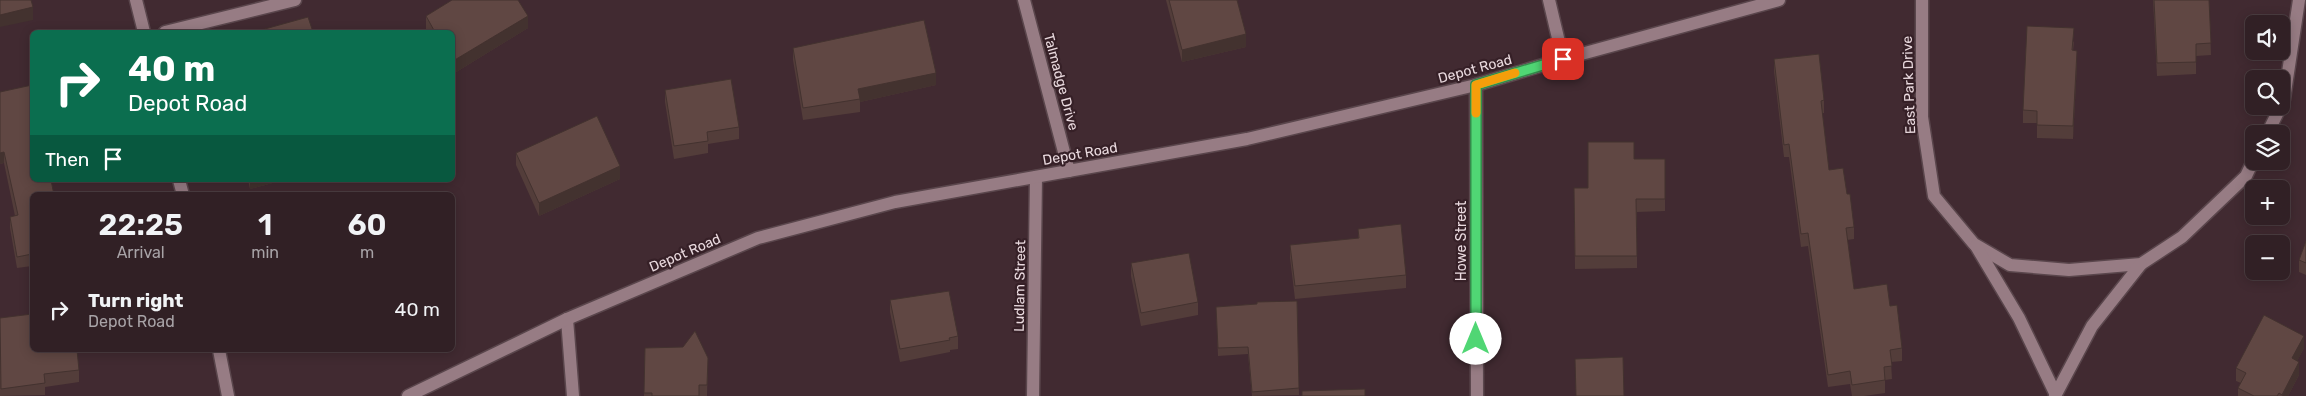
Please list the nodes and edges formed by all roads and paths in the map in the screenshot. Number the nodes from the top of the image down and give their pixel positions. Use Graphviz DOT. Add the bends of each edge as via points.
graph roads {
  1 [pos="136,0"];
  2 [pos="295,0"];
  3 [pos="1024,0"];
  4 [pos="1549,0"];
  5 [pos="1779,0"];
  6 [pos="1922,0"];
  7 [pos="2299,0"];
  8 [pos="144,30"];
  9 [pos="173,30"];
  10 [pos="1563,59"];
  11 [pos="2288,70"];
  12 [pos="1476,85"];
  13 [pos="2249,170"];
  14 [pos="1069,171"];
  15 [pos="1036,177"];
  16 [pos="1974,244"];
  17 [pos="2141,264"];
  18 [pos="567,319"];
  19 [pos="219,352"];
  20 [pos="2055,395"];
  21 [pos="228,396"];
  22 [pos="408,396"];
  23 [pos="573,396"];
  24 [pos="1034,396"];
  25 [pos="1477,396"];
  1 -- 8 [label="street"];
  2 -- 9 [label="street"];
  3 -- 14 [label="street, Talmadge Drive"];
  4 -- 10 [label="street"];
  5 -- 10 [label="street, Depot Road"];
  6 -- 16 [label="street, East Park Drive" via="1922,117 1934,196"];
  7 -- 11 [label="street"];
  10 -- 12 [label="street, Depot Road"];
  12 -- 14 [label="street, Depot Road" via="1247,138"];
  12 -- 25 [label="street, Howe Street"];
  13 -- 17 [label="street, East Park Drive" via="2182,237"];
  14 -- 15 [label="street, Depot Road"];
  15 -- 18 [label="street, Depot Road" via="894,202 758,238"];
  15 -- 24 [label="street, Ludlam Street"];
  16 -- 17 [label="street, East Park Drive" via="2010,265 2069,270"];
  16 -- 20 [label="street, East Park Drive" via="2019,318"];
  17 -- 20 [label="street, East Park Drive" via="2092,326"];
  18 -- 22 [label="street, Depot Road"];
  18 -- 23 [label="street"];
  19 -- 21 [label="street"];
}
